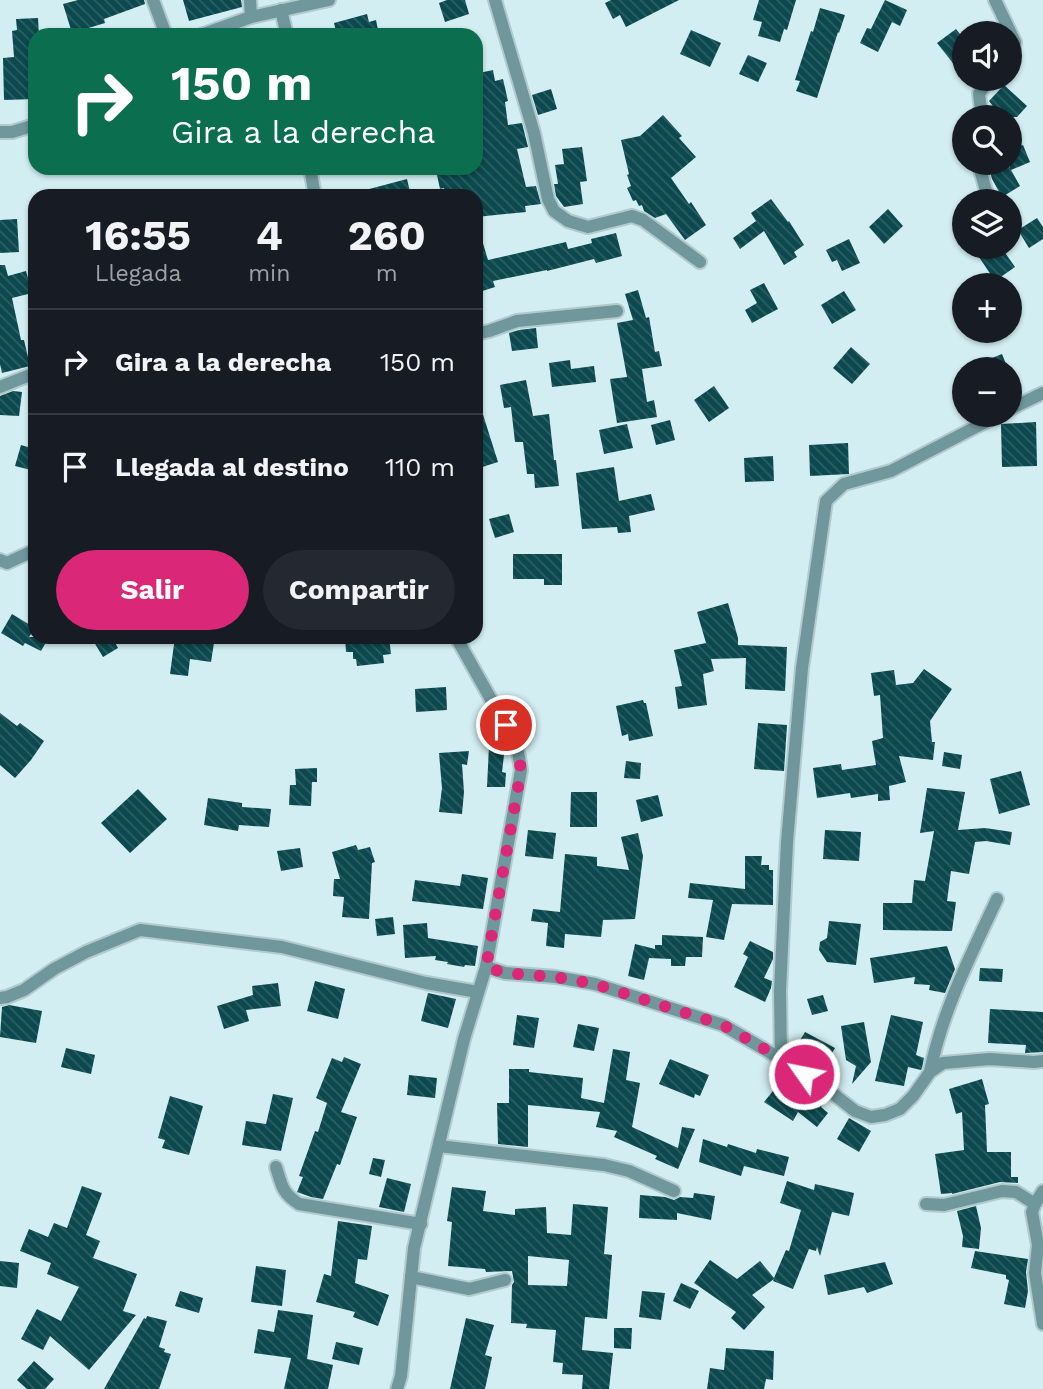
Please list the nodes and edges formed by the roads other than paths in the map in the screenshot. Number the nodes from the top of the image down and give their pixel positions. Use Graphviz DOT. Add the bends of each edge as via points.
graph roads {
  1 [pos="153,0"];
  2 [pos="250,0"];
  3 [pos="329,0"];
  4 [pos="495,0"];
  5 [pos="995,0"];
  6 [pos="309,2"];
  7 [pos="281,10"];
  8 [pos="251,17"];
  9 [pos="1004,21"];
  10 [pos="163,28"];
  11 [pos="220,28"];
  12 [pos="285,28"];
  13 [pos="28,127"];
  14 [pos="0,132"];
  15 [pos="701,262"];
  16 [pos="617,311"];
  17 [pos="483,332"];
  18 [pos="28,376"];
  19 [pos="0,387"];
  20 [pos="1043,393"];
  21 [pos="1022,403"];
  22 [pos="976,427"];
  23 [pos="28,553"];
  24 [pos="0,561"];
  25 [pos="460,644"];
  26 [pos="998,899"];
  27 [pos="486,967"];
  28 [pos="478,992"];
  29 [pos="0,998"];
  30 [pos="782,1059"];
  31 [pos="1043,1060"];
  32 [pos="930,1072"];
  33 [pos="439,1146"];
  34 [pos="276,1167"];
  35 [pos="674,1191"];
  36 [pos="1043,1191"];
  37 [pos="926,1204"];
  38 [pos="1035,1204"];
  39 [pos="421,1224"];
  40 [pos="411,1277"];
  41 [pos="505,1280"];
  42 [pos="1043,1324"];
  43 [pos="397,1389"];
  1 -- 10 [label="street"];
  2 -- 8 [label="street"];
  3 -- 6 [label="street"];
  4 -- 15 [label="street" via="554,211 588,227 632,216"];
  5 -- 9 [label="street"];
  6 -- 7 [label="street"];
  7 -- 8 [label="street"];
  7 -- 12 [label="street"];
  8 -- 11 [label="street"];
  13 -- 14 [label="street"];
  16 -- 17 [label="street" via="517,321"];
  18 -- 19 [label="street"];
  20 -- 21 [label="street"];
  22 -- 30 [label="street" via="891,471 844,484 826,501 803,668 787,842 780,991"];
  23 -- 24 [label="street" via="7,563"];
  25 -- 27 [label="street" via="516,744 521,771"];
  26 -- 32 [label="street" via="965,967 935,1045"];
  27 -- 28 [label="street"];
  27 -- 30 [label="street" via="595,984 629,994 723,1025"];
  28 -- 29 [label="street" via="282,947 139,930 86,952 24,990"];
  28 -- 33 [label="street"];
  30 -- 32 [label="street" via="855,1111 871,1117 900,1109"];
  31 -- 32 [label="street" via="960,1061 943,1063"];
  33 -- 35 [label="street" via="604,1165"];
  33 -- 39 [label="street"];
  34 -- 39 [label="street" via="287,1196 299,1204"];
  36 -- 38 [label="street"];
  37 -- 38 [label="street" via="1016,1192"];
  38 -- 42 [label="street" via="1035,1273"];
  39 -- 40 [label="street"];
  40 -- 41 [label="street" via="470,1289"];
  40 -- 43 [label="street"];
}
